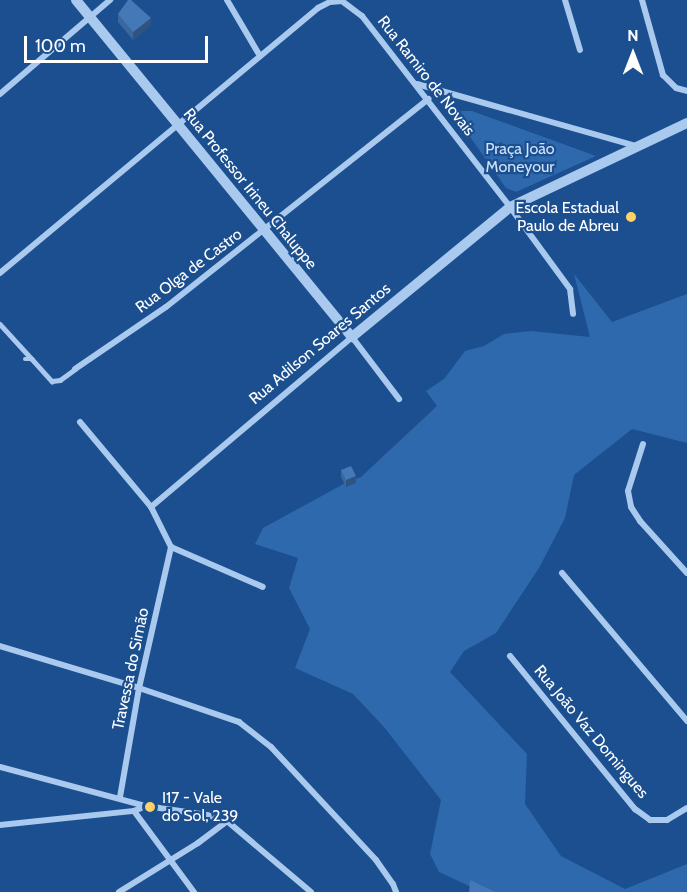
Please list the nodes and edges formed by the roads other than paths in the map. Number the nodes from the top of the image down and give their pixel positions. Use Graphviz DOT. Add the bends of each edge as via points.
graph roads {
  1 [pos="76,0"];
  2 [pos="110,0"];
  3 [pos="226,0"];
  4 [pos="566,0"];
  5 [pos="642,0"];
  6 [pos="90,17"];
  7 [pos="580,50"];
  8 [pos="260,56"];
  9 [pos="416,83"];
  10 [pos="687,91"];
  11 [pos="0,94"];
  12 [pos="428,99"];
  13 [pos="687,123"];
  14 [pos="178,125"];
  15 [pos="636,146"];
  16 [pos="510,207"];
  17 [pos="264,230"];
  18 [pos="0,273"];
  19 [pos="573,314"];
  20 [pos="0,324"];
  21 [pos="352,337"];
  22 [pos="75,369"];
  23 [pos="399,399"];
  24 [pos="80,422"];
  25 [pos="644,444"];
  26 [pos="151,507"];
  27 [pos="171,547"];
  28 [pos="562,573"];
  29 [pos="687,573"];
  30 [pos="263,587"];
  31 [pos="0,646"];
  32 [pos="510,656"];
  33 [pos="139,688"];
  34 [pos="687,721"];
  35 [pos="0,766"];
  36 [pos="120,797"];
  37 [pos="146,806"];
  38 [pos="687,808"];
  39 [pos="134,811"];
  40 [pos="227,821"];
  41 [pos="0,825"];
  42 [pos="169,860"];
  43 [pos="119,892"];
  44 [pos="194,892"];
  45 [pos="311,892"];
  46 [pos="396,892"];
  1 -- 6 [label="street, Rua Professor Irineu Chaluppe"];
  2 -- 6 [label="street"];
  3 -- 8 [label="street"];
  4 -- 7 [label="street"];
  5 -- 10 [label="street" via="663,75 676,88"];
  6 -- 11 [label="street"];
  6 -- 14 [label="street, Rua Professor Irineu Chaluppe"];
  8 -- 9 [label="street, Rua Ramiro de Novais" via="318,8 342,1 353,6"];
  8 -- 14 [label="street"];
  9 -- 12 [label="street, Rua Ramiro de Novais"];
  9 -- 15 [label="street"];
  12 -- 16 [label="street, Rua Ramiro de Novais"];
  12 -- 17 [label="street, Rua Olga de Castro"];
  13 -- 15 [label="street, Rua Adilson Soares Santos"];
  14 -- 17 [label="street, Rua Professor Irineu Chaluppe"];
  14 -- 18 [label="street"];
  15 -- 16 [label="street, Rua Adilson Soares Santos"];
  16 -- 19 [label="street, Rua Ramiro de Novais" via="570,289"];
  16 -- 21 [label="street, Rua Adilson Soares Santos"];
  17 -- 21 [label="street, Rua Professor Irineu Chaluppe"];
  17 -- 22 [label="street, Rua Olga de Castro" via="166,307"];
  20 -- 22 [label="lane" via="52,381"];
  21 -- 23 [label="street, Rua Professor Irineu Chaluppe"];
  21 -- 26 [label="street, Rua Adilson Soares Santos"];
  24 -- 26 [label="street"];
  25 -- 29 [label="street" via="628,491 631,507"];
  26 -- 27 [label="street"];
  27 -- 30 [label="street"];
  27 -- 33 [label="street, Travessa do Simão"];
  28 -- 34 [label="street"];
  31 -- 33 [label="street"];
  32 -- 38 [label="street, Rua João Vaz Domingues" via="635,809 650,820 667,820"];
  33 -- 36 [label="street, Travessa do Simão"];
  33 -- 46 [label="street" via="239,722 271,747 376,860"];
  35 -- 36 [label="street"];
  36 -- 37 [label="street"];
  37 -- 39 [label="street"];
  37 -- 40 [label="street" via="174,808"];
  39 -- 41 [label="street"];
  39 -- 42 [label="street"];
  40 -- 42 [label="street"];
  40 -- 45 [label="street"];
  42 -- 43 [label="street"];
  42 -- 44 [label="street"];
}
